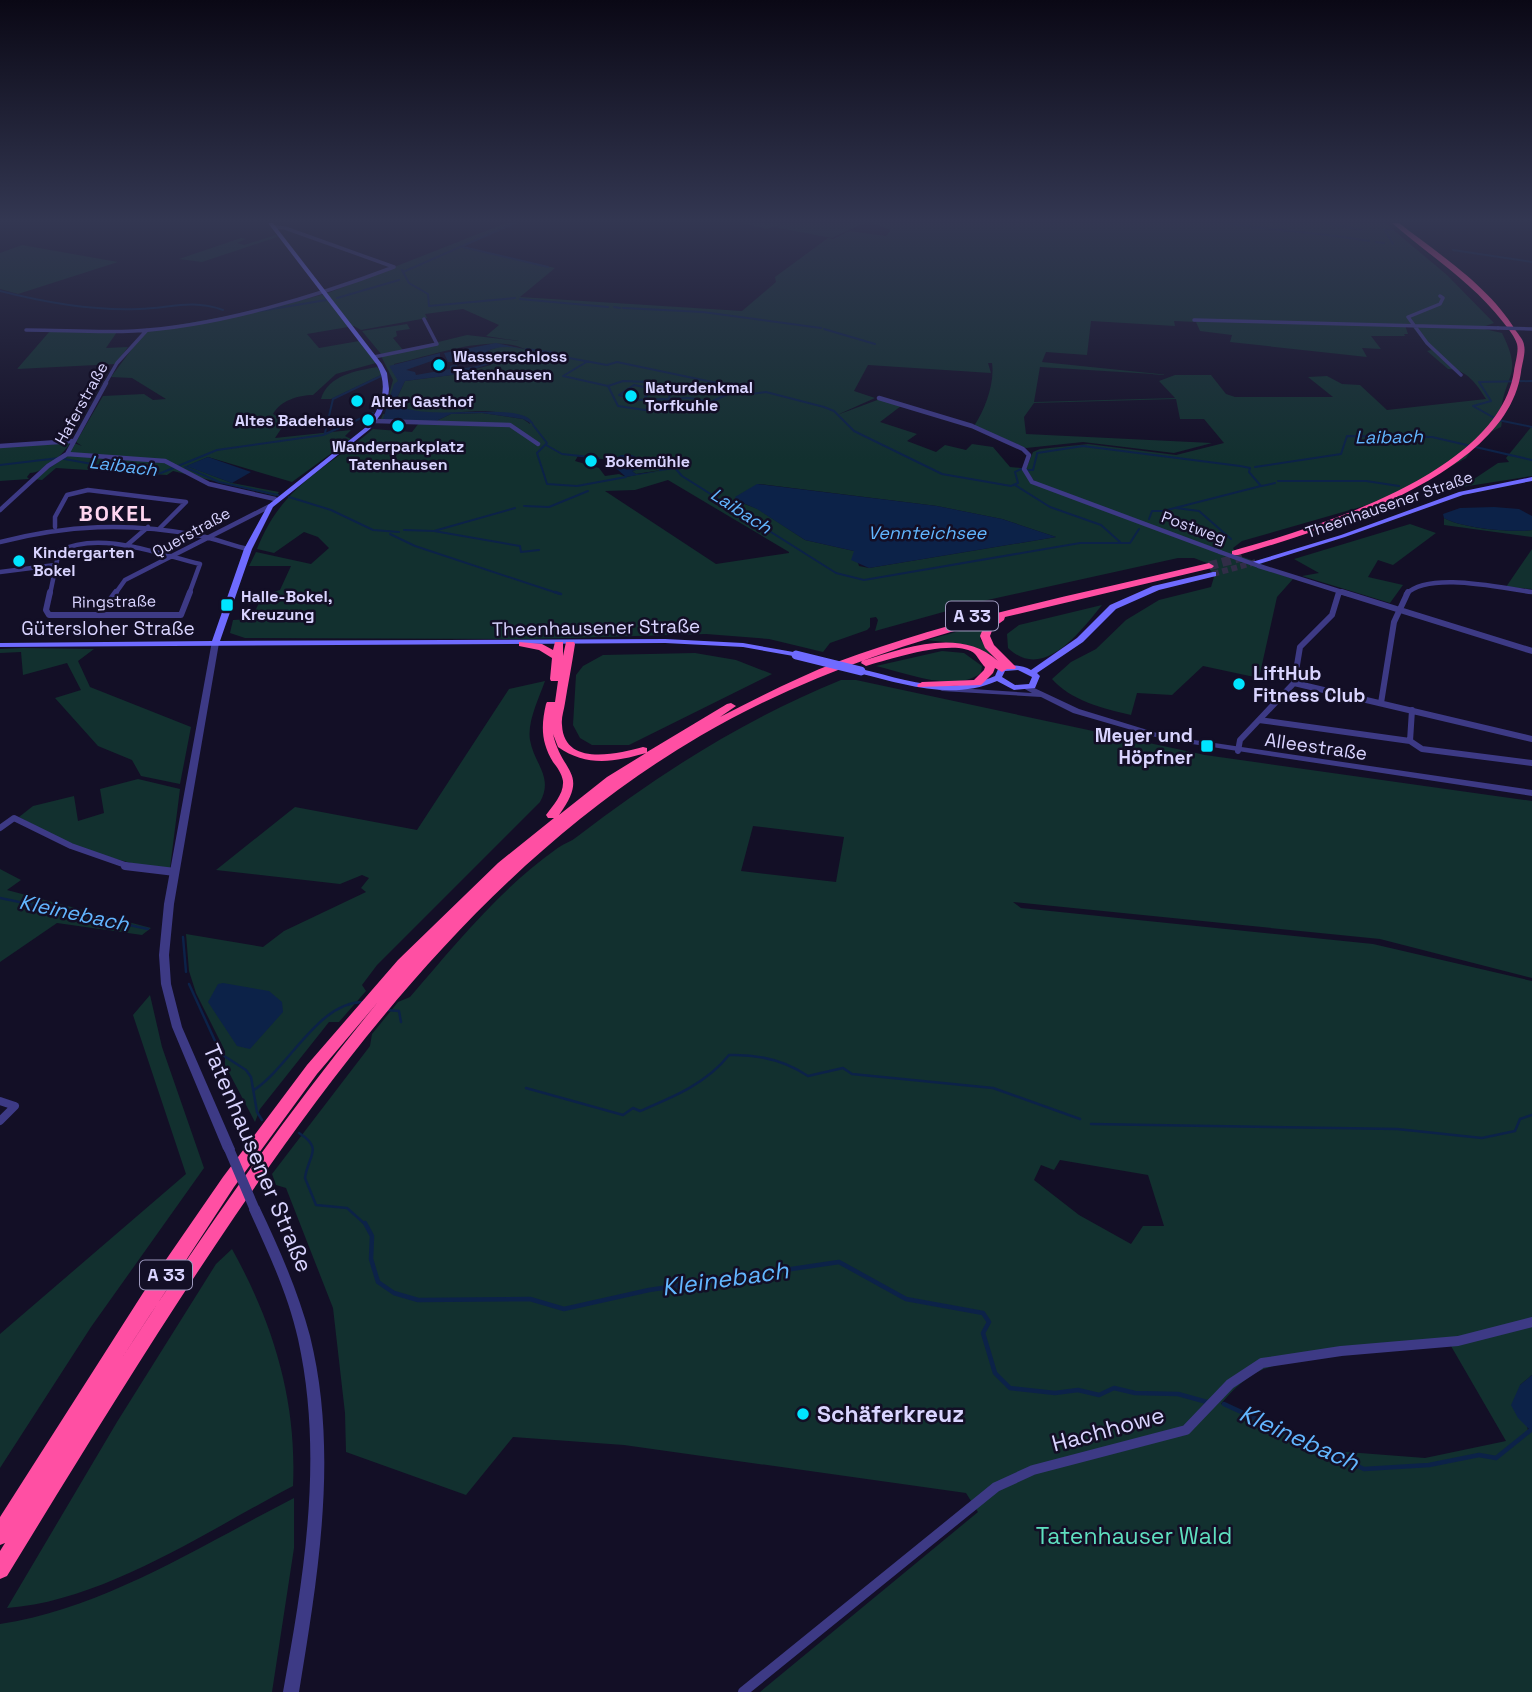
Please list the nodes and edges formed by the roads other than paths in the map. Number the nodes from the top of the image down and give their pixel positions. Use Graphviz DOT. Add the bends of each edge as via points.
graph roads {
  1 [pos="288,302"];
  2 [pos="332,302"];
  3 [pos="1441,302"];
  4 [pos="1486,302"];
  5 [pos="1494,302"];
  6 [pos="424,320"];
  7 [pos="1195,320"];
  8 [pos="1412,324"];
  9 [pos="148,329"];
  10 [pos="1532,329"];
  11 [pos="26,330"];
  12 [pos="135,331"];
  13 [pos="141,335"];
  14 [pos="1529,346"];
  15 [pos="374,357"];
  16 [pos="1527,365"];
  17 [pos="1461,375"];
  18 [pos="880,398"];
  19 [pos="375,421"];
  20 [pos="73,441"];
  21 [pos="538,444"];
  22 [pos="0,446"];
  23 [pos="64,457"];
  24 [pos="1532,479"];
  25 [pos="1450,485"];
  26 [pos="1432,487"];
  27 [pos="273,502"];
  28 [pos="2,506"];
  29 [pos="55,527"];
  30 [pos="148,527"];
  31 [pos="160,528"];
  32 [pos="206,537"];
  33 [pos="0,542"];
  34 [pos="126,546"];
  35 [pos="248,549"];
  36 [pos="1239,555"];
  37 [pos="170,558"];
  38 [pos="1258,564"];
  39 [pos="55,565"];
  40 [pos="1208,567"];
  41 [pos="0,572"];
  42 [pos="1339,592"];
  43 [pos="1532,592"];
  44 [pos="1397,610"];
  45 [pos="1018,611"];
  46 [pos="99,615"];
  47 [pos="215,643"];
  48 [pos="523,644"];
  49 [pos="564,644"];
  50 [pos="0,645"];
  51 [pos="947,645"];
  52 [pos="1532,651"];
  53 [pos="558,657"];
  54 [pos="1029,670"];
  55 [pos="1004,674"];
  56 [pos="1294,683"];
  57 [pos="792,685"];
  58 [pos="922,685"];
  59 [pos="1031,685"];
  60 [pos="942,689"];
  61 [pos="1381,703"];
  62 [pos="1076,710"];
  63 [pos="1412,710"];
  64 [pos="1099,719"];
  65 [pos="1259,720"];
  66 [pos="1532,739"];
  67 [pos="1410,741"];
  68 [pos="660,745"];
  69 [pos="1238,751"];
  70 [pos="1532,764"];
  71 [pos="1532,793"];
  72 [pos="0,828"];
  73 [pos="536,834"];
  74 [pos="175,872"];
  75 [pos="383,994"];
  76 [pos="354,1029"];
  77 [pos="0,1101"];
  78 [pos="0,1121"];
  79 [pos="1532,1322"];
  80 [pos="0,1535"];
  81 [pos="0,1569"];
  82 [pos="291,1692"];
  83 [pos="743,1692"];
  1 -- 9 [label="street"];
  2 -- 15 [label="main road"];
  3 -- 8 [label="street" via="1408,317"];
  4 -- 16 [label="highway" via="1504,319"];
  5 -- 14 [label="highway"];
  6 -- 15 [label="street" via="437,344"];
  7 -- 8 [label="street"];
  8 -- 10 [label="street, bridge"];
  8 -- 17 [label="street"];
  9 -- 12 [label="street"];
  9 -- 13 [label="street, Haferstraße"];
  11 -- 12 [label="street"];
  12 -- 13 [label="street"];
  13 -- 20 [label="street, Haferstraße" via="117,363"];
  15 -- 19 [label="main road" via="388,382"];
  18 -- 38 [label="street, Postweg, bridge" via="972,426 1024,449 1029,457 1024,469 1032,482"];
  19 -- 21 [label="street" via="510,425"];
  19 -- 27 [label="main road"];
  20 -- 22 [label="street"];
  20 -- 23 [label="street, Haferstraße"];
  23 -- 27 [label="street" via="156,459 209,484"];
  23 -- 28 [label="street, Haferstraße"];
  24 -- 38 [label="main road, Theenhausener Straße" via="1461,494"];
  25 -- 36 [label="highway" via="1385,513"];
  26 -- 36 [label="highway"];
  27 -- 32 [label="street, Querstraße"];
  27 -- 35 [label="main road"];
  29 -- 30 [label="street" via="88,523"];
  29 -- 31 [label="street" via="55,517 67,495 88,490 186,502"];
  29 -- 33 [label="street"];
  30 -- 31 [label="street"];
  30 -- 34 [label="street"];
  31 -- 32 [label="street"];
  32 -- 35 [label="street"];
  32 -- 37 [label="street, Querstraße"];
  34 -- 37 [label="street, Ringstraße"];
  34 -- 39 [label="street, Ringstraße" via="62,548"];
  35 -- 47 [label="main road"];
  37 -- 46 [label="street, Querstraße" via="125,580"];
  37 -- 46 [label="street, Ringstraße" via="201,566 181,615"];
  38 -- 42 [label="street, Postweg"];
  39 -- 41 [label="street"];
  39 -- 46 [label="street, Ringstraße" via="47,613"];
  40 -- 45 [label="highway, A 33"];
  40 -- 54 [label="main road" via="1113,607 1080,640"];
  40 -- 68 [label="highway, A 33" via="998,609 893,639 745,698"];
  42 -- 44 [label="street, Postweg"];
  42 -- 56 [label="street" via="1332,615 1300,647"];
  43 -- 44 [label="street" via="1422,584 1409,590"];
  44 -- 52 [label="street, Postweg"];
  44 -- 61 [label="street"];
  45 -- 55 [label="highway" via="993,623 985,636"];
  45 -- 57 [label="highway, A 33" via="907,641"];
  47 -- 48 [label="main road, Theenhausener Straße"];
  47 -- 50 [label="main road, Gütersloher Straße"];
  47 -- 74 [label="street, Tatenhausener Straße"];
  48 -- 49 [label="main road, Theenhausener Straße"];
  48 -- 53 [label="highway" via="542,647"];
  49 -- 53 [label="highway"];
  49 -- 58 [label="main road, Theenhausener Straße, bridge" via="743,645"];
  49 -- 68 [label="highway" via="556,725 562,745 598,759"];
  51 -- 55 [label="highway" via="976,650"];
  51 -- 57 [label="highway" via="919,648"];
  51 -- 58 [label="highway" via="984,658 990,666 988,674 977,683"];
  53 -- 73 [label="highway" via="548,736 566,771 568,792"];
  54 -- 55 [label="main road"];
  54 -- 59 [label="main road"];
  55 -- 59 [label="main road"];
  55 -- 60 [label="main road, Theenhausener Straße" via="971,688"];
  56 -- 61 [label="street"];
  56 -- 65 [label="street"];
  57 -- 75 [label="highway, A 33" via="678,745 567,822"];
  58 -- 60 [label="main road, Theenhausener Straße"];
  59 -- 62 [label="street, Alleestraße"];
  59 -- 64 [label="street, Alleestraße"];
  60 -- 62 [label="street" via="1033,695"];
  61 -- 63 [label="street"];
  62 -- 64 [label="street, Alleestraße"];
  63 -- 66 [label="street"];
  63 -- 67 [label="street"];
  64 -- 69 [label="street, Alleestraße" via="1146,734"];
  65 -- 67 [label="street"];
  65 -- 69 [label="street" via="1240,740"];
  67 -- 70 [label="street" via="1422,748"];
  68 -- 73 [label="highway, A 33"];
  69 -- 71 [label="street, Alleestraße"];
  72 -- 74 [label="street" via="14,818 73,850 156,872"];
  73 -- 75 [label="highway, A 33" via="468,894"];
  74 -- 82 [label="street, Tatenhausener Straße, bridge" via="165,930 166,985 177,1027 286,1278 305,1340 315,1401 316,1486 308,1590"];
  75 -- 76 [label="highway, A 33"];
  76 -- 80 [label="highway, A 33" via="249,1155 176,1259"];
  76 -- 81 [label="highway, A 33" via="127,1364"];
  77 -- 78 [label="street" via="15,1106"];
  79 -- 83 [label="street, Hachhowe" via="1458,1341 1262,1363 1230,1384 1186,1430 1032,1470 996,1487"];
}
